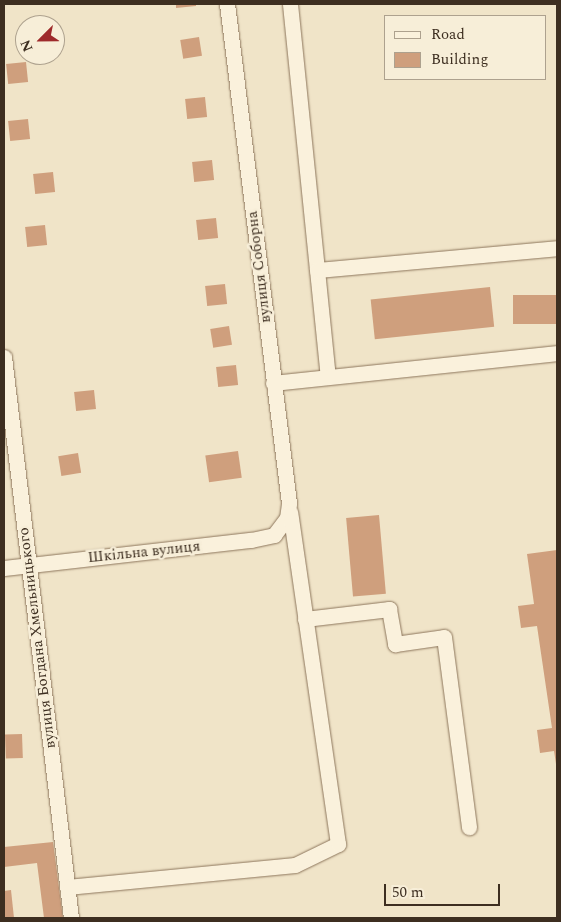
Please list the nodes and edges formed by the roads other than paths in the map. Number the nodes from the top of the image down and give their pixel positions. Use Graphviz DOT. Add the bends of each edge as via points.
graph roads {
  1 [pos="227,4"];
  2 [pos="290,4"];
  3 [pos="557,248"];
  4 [pos="317,270"];
  5 [pos="557,353"];
  6 [pos="4,357"];
  7 [pos="328,376"];
  8 [pos="273,383"];
  9 [pos="288,503"];
  10 [pos="282,528"];
  11 [pos="29,565"];
  12 [pos="4,568"];
  13 [pos="305,619"];
  14 [pos="469,827"];
  15 [pos="68,887"];
  16 [pos="71,918"];
  1 -- 8 [label="street, вулиця Соборна"];
  2 -- 4 [label="street"];
  3 -- 4 [label="street"];
  4 -- 7 [label="street"];
  5 -- 7 [label="street"];
  6 -- 11 [label="street, вулиця Богдана Хмельницького"];
  7 -- 8 [label="street"];
  8 -- 9 [label="street, вулиця Соборна"];
  9 -- 10 [label="street, вулиця Соборна"];
  9 -- 13 [label="street"];
  10 -- 11 [label="street, Шкільна вулиця" via="274,535 251,540"];
  11 -- 12 [label="street, Шкільна вулиця"];
  11 -- 15 [label="street, вулиця Богдана Хмельницького"];
  13 -- 14 [label="street" via="390,609 395,644 444,637"];
  13 -- 15 [label="street" via="338,844 295,865"];
  15 -- 16 [label="street, вулиця Богдана Хмельницького"];
}
